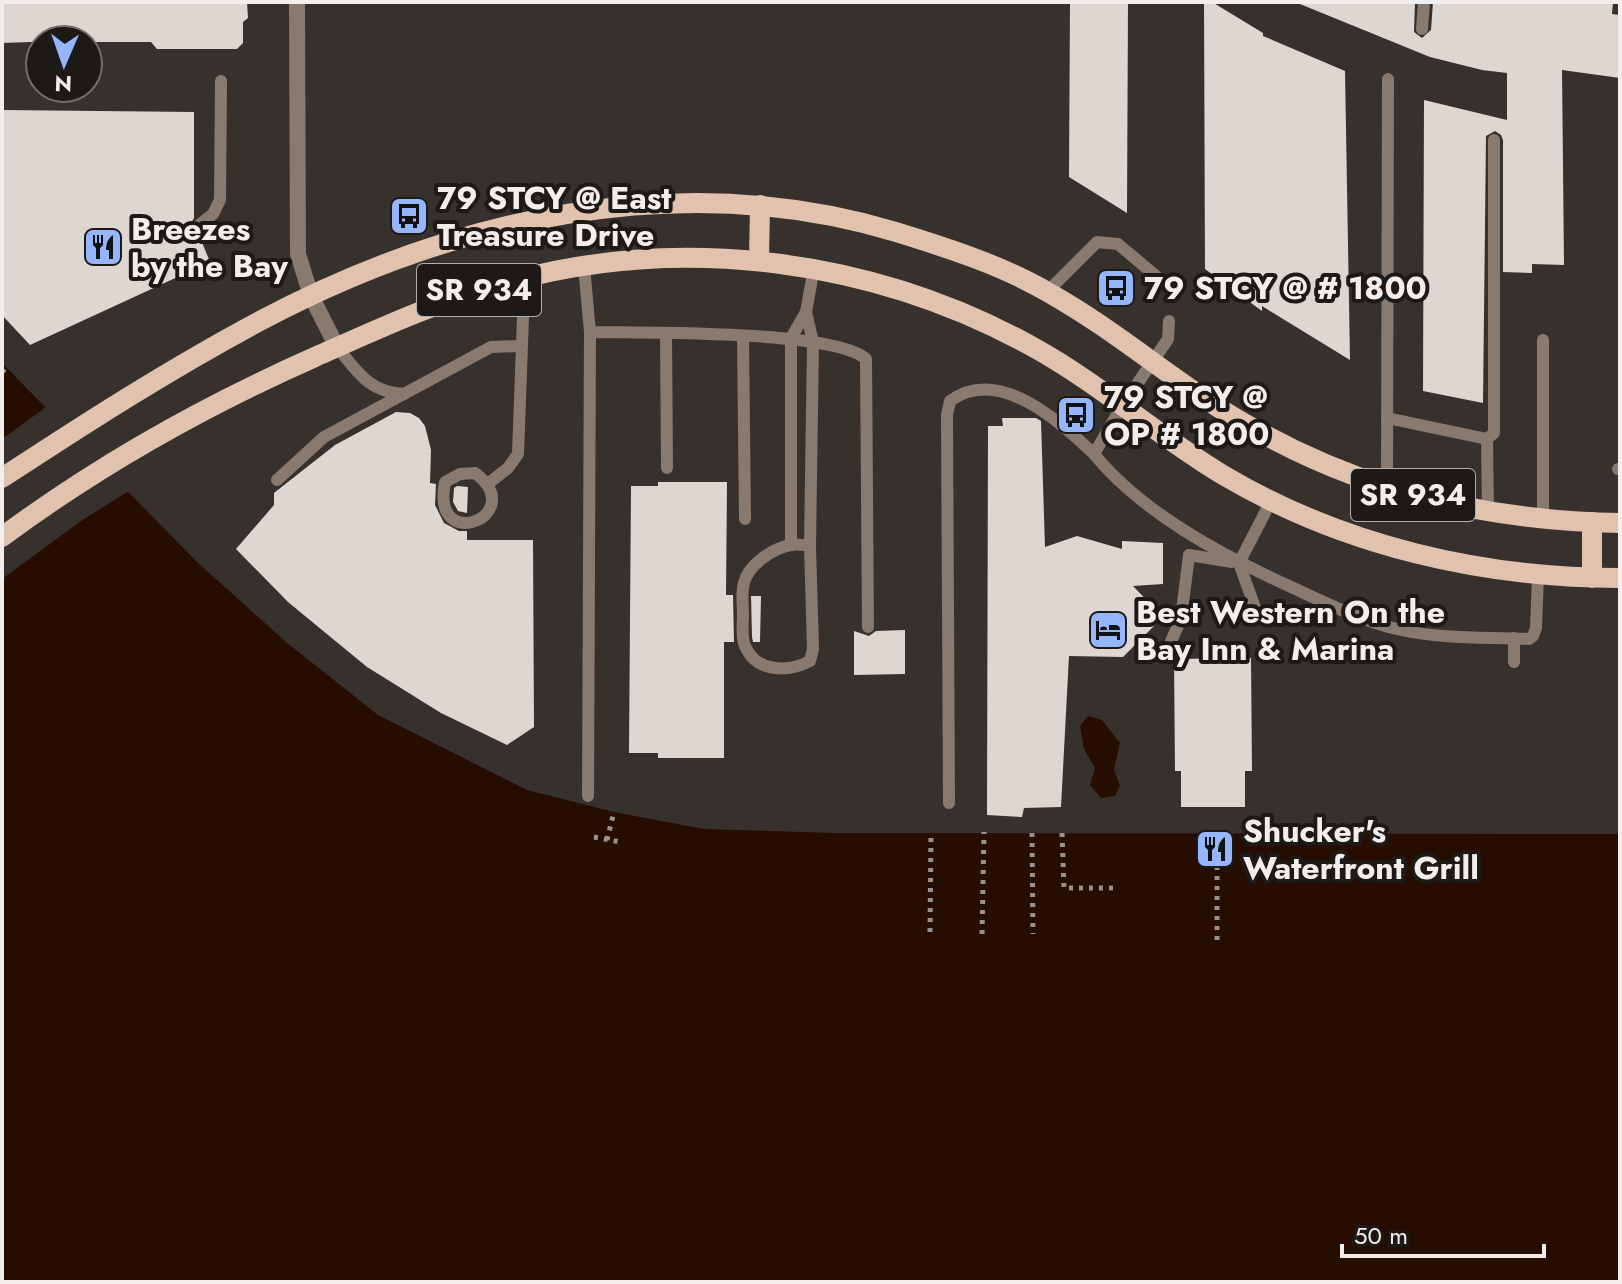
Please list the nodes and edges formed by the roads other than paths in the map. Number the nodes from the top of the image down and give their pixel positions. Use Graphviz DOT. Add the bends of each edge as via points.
graph roads {
  1 [pos="297,2"];
  2 [pos="1424,2"];
  3 [pos="1422,29"];
  4 [pos="1388,79"];
  5 [pos="221,81"];
  6 [pos="1494,140"];
  7 [pos="760,205"];
  8 [pos="198,226"];
  9 [pos="759,261"];
  10 [pos="584,266"];
  11 [pos="814,268"];
  12 [pos="514,280"];
  13 [pos="1169,287"];
  14 [pos="1048,291"];
  15 [pos="311,296"];
  16 [pos="806,312"];
  17 [pos="1169,321"];
  18 [pos="590,332"];
  19 [pos="666,334"];
  20 [pos="743,336"];
  21 [pos="791,338"];
  22 [pos="1543,340"];
  23 [pos="813,342"];
  24 [pos="520,346"];
  25 [pos="337,347"];
  26 [pos="1154,362"];
  27 [pos="404,394"];
  28 [pos="1122,406"];
  29 [pos="1387,418"];
  30 [pos="1487,439"];
  31 [pos="1094,454"];
  32 [pos="667,468"];
  33 [pos="2,478"];
  34 [pos="277,480"];
  35 [pos="489,483"];
  36 [pos="1387,488"];
  37 [pos="1271,501"];
  38 [pos="1488,512"];
  39 [pos="745,519"];
  40 [pos="1543,520"];
  41 [pos="1592,522"];
  42 [pos="1620,523"];
  43 [pos="2,537"];
  44 [pos="791,545"];
  45 [pos="810,546"];
  46 [pos="1239,563"];
  47 [pos="1538,575"];
  48 [pos="1592,578"];
  49 [pos="1620,578"];
  50 [pos="1258,616"];
  51 [pos="868,627"];
  52 [pos="1514,638"];
  53 [pos="1168,648"];
  54 [pos="1514,662"];
  55 [pos="588,796"];
  56 [pos="949,803"];
  1 -- 15 [label="street" via="297,237"];
  2 -- 3 [label="lane"];
  4 -- 29 [label="lane"];
  5 -- 8 [label="lane" via="220,200"];
  6 -- 30 [label="lane" via="1494,433"];
  7 -- 9 [label="main road"];
  7 -- 14 [label="main road, SR 934" via="869,224"];
  7 -- 15 [label="main road, SR 934" via="646,204 523,221 422,250"];
  9 -- 10 [label="main road, SR 934" via="672,258"];
  9 -- 11 [label="main road, SR 934"];
  10 -- 12 [label="main road, SR 934"];
  10 -- 18 [label="lane"];
  11 -- 16 [label="lane"];
  11 -- 28 [label="main road, SR 934" via="902,291 994,326"];
  12 -- 24 [label="lane" via="523,317"];
  12 -- 25 [label="main road, SR 934" via="415,313"];
  13 -- 14 [label="lane" via="1118,244 1097,242"];
  14 -- 26 [label="main road, SR 934"];
  15 -- 25 [label="street"];
  15 -- 33 [label="main road, SR 934" via="259,321"];
  16 -- 21 [label="lane"];
  16 -- 23 [label="lane"];
  17 -- 26 [label="lane" via="1168,339"];
  18 -- 19 [label="lane"];
  18 -- 55 [label="lane"];
  19 -- 20 [label="lane"];
  19 -- 32 [label="lane"];
  20 -- 21 [label="lane"];
  20 -- 39 [label="lane"];
  21 -- 23 [label="lane"];
  21 -- 44 [label="lane"];
  22 -- 40 [label="lane"];
  23 -- 45 [label="lane"];
  23 -- 51 [label="lane" via="866,359"];
  24 -- 27 [label="lane" via="491,347"];
  24 -- 35 [label="lane" via="518,454"];
  25 -- 27 [label="lane" via="365,379 385,393"];
  25 -- 43 [label="main road, SR 934" via="124,453"];
  26 -- 28 [label="lane"];
  26 -- 36 [label="main road, SR 934" via="1260,433"];
  27 -- 34 [label="lane" via="324,437"];
  28 -- 31 [label="lane"];
  28 -- 37 [label="main road, SR 934"];
  29 -- 30 [label="lane"];
  29 -- 36 [label="lane"];
  30 -- 38 [label="lane"];
  31 -- 46 [label="lane" via="1116,481"];
  31 -- 56 [label="lane" via="1048,413 1022,398 964,391 950,401"];
  35 -- 35 [label="lane" via="475,473 445,482 446,513 458,523 474,523 488,513 493,498"];
  36 -- 38 [label="main road, SR 934"];
  37 -- 46 [label="lane"];
  37 -- 47 [label="main road, SR 934" via="1394,548"];
  38 -- 40 [label="main road, SR 934"];
  40 -- 41 [label="main road, SR 934"];
  41 -- 42 [label="main road, SR 934"];
  41 -- 48 [label="main road"];
  44 -- 45 [label="lane"];
  44 -- 45 [label="lane" via="757,562 744,580 742,596 743,643 752,658 782,669 810,661 813,649"];
  46 -- 50 [label="lane"];
  46 -- 52 [label="lane" via="1371,623 1406,631"];
  46 -- 53 [label="lane" via="1189,555 1181,619"];
  47 -- 48 [label="main road, SR 934"];
  47 -- 52 [label="lane" via="1533,636"];
  48 -- 49 [label="main road, SR 934"];
  52 -- 54 [label="lane"];
}
